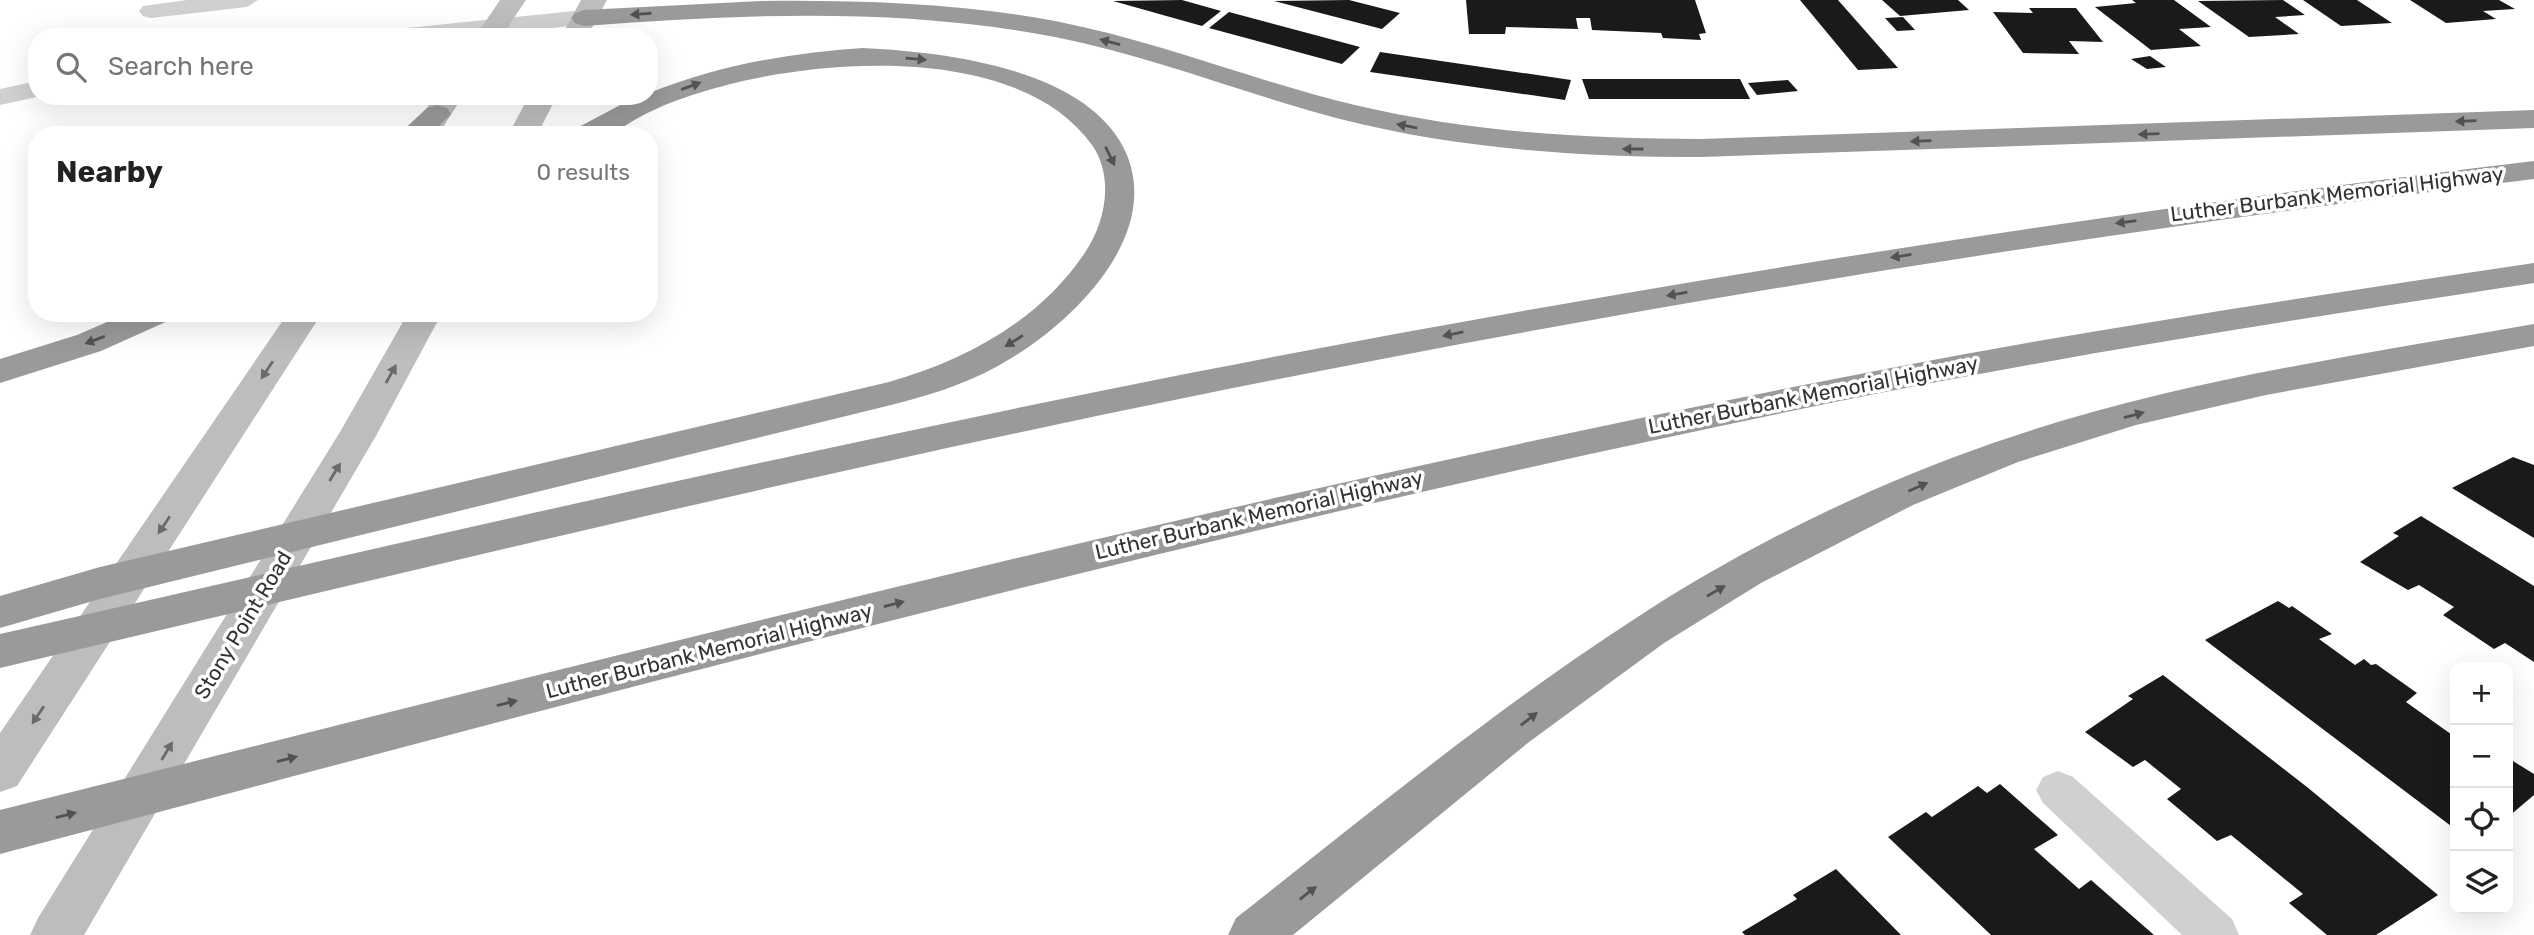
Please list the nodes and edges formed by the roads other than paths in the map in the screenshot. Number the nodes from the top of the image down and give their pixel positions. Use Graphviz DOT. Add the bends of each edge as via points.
graph roads {
  1 [pos="247,0"];
  2 [pos="513,0"];
  3 [pos="151,11"];
  4 [pos="584,18"];
  5 [pos="495,28"];
  6 [pos="518,28"];
  7 [pos="28,91"];
  8 [pos="0,97"];
  9 [pos="658,99"];
  10 [pos="538,105"];
  11 [pos="647,105"];
  12 [pos="437,115"];
  13 [pos="2534,119"];
  14 [pos="423,126"];
  15 [pos="527,126"];
  16 [pos="603,126"];
  17 [pos="2534,170"];
  18 [pos="2534,273"];
  19 [pos="137,322"];
  20 [pos="299,322"];
  21 [pos="420,322"];
  22 [pos="2534,335"];
  23 [pos="0,371"];
  24 [pos="0,612"];
  25 [pos="0,652"];
  26 [pos="0,772"];
  27 [pos="2058,790"];
  28 [pos="0,832"];
  29 [pos="56,935"];
  30 [pos="1254,935"];
  31 [pos="2215,935"];
  1 -- 3 [label="lane"];
  2 -- 5 [label="main road"];
  4 -- 6 [label="street"];
  13 -- 4 [label="highway, one-way" via="1715,148 1588,148 1494,141 1393,123 1097,39 970,15 832,7"];
  7 -- 8 [label="street"];
  9 -- 24 [label="highway, one-way" via="746,71 841,58 889,57 973,67 1014,79 1077,113 1112,154 1120,201 1114,228 1081,283 1023,336 939,379 100,583"];
  10 -- 15 [label="main road"];
  16 -- 11 [label="highway, one-way"];
  12 -- 14 [label="highway"];
  17 -- 25 [label="highway, Luther Burbank Memorial Highway, one-way" via="2012,239 1368,350 817,464"];
  28 -- 18 [label="highway, Luther Burbank Memorial Highway, one-way" via="1093,553 1493,460 2042,351"];
  19 -- 23 [label="highway, one-way" via="89,343"];
  20 -- 26 [label="main road, one-way"];
  29 -- 21 [label="main road, Stony Point Road, one-way" via="358,434"];
  30 -- 22 [label="highway, one-way" via="1601,663 1763,562 1847,519 1983,461 2088,427 2249,389"];
  27 -- 31 [label="lane"];
}
